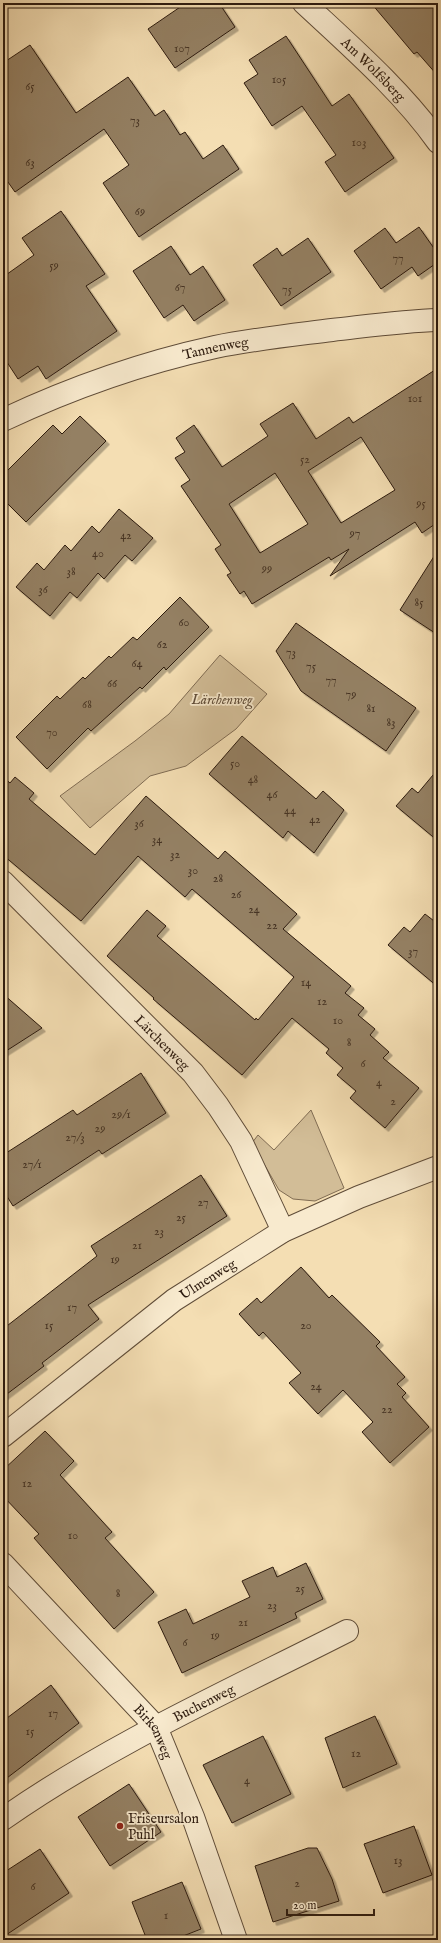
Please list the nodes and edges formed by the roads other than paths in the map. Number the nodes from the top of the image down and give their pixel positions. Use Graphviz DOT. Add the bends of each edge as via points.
graph roads {
  1 [pos="304,3"];
  2 [pos="438,142"];
  3 [pos="438,320"];
  4 [pos="3,420"];
  5 [pos="3,882"];
  6 [pos="438,1167"];
  7 [pos="283,1231"];
  8 [pos="3,1436"];
  9 [pos="3,1564"];
  10 [pos="347,1631"];
  11 [pos="156,1727"];
  12 [pos="3,1819"];
  13 [pos="236,1940"];
  1 -- 2 [label="street, Am Wolfsberg" via="360,55 427,126"];
  3 -- 4 [label="street, Tannenweg" via="406,321 265,338 214,348 139,367 68,390"];
  5 -- 7 [label="street, Lärchenweg" via="193,1073 241,1141"];
  6 -- 7 [label="street, Ulmenweg"];
  7 -- 8 [label="street, Ulmenweg" via="174,1300"];
  9 -- 11 [label="street, Birkenweg"];
  10 -- 11 [label="street, Buchenweg"];
  11 -- 12 [label="street, Buchenweg" via="38,1794"];
  11 -- 13 [label="street, Birkenweg" via="193,1817"];
}
